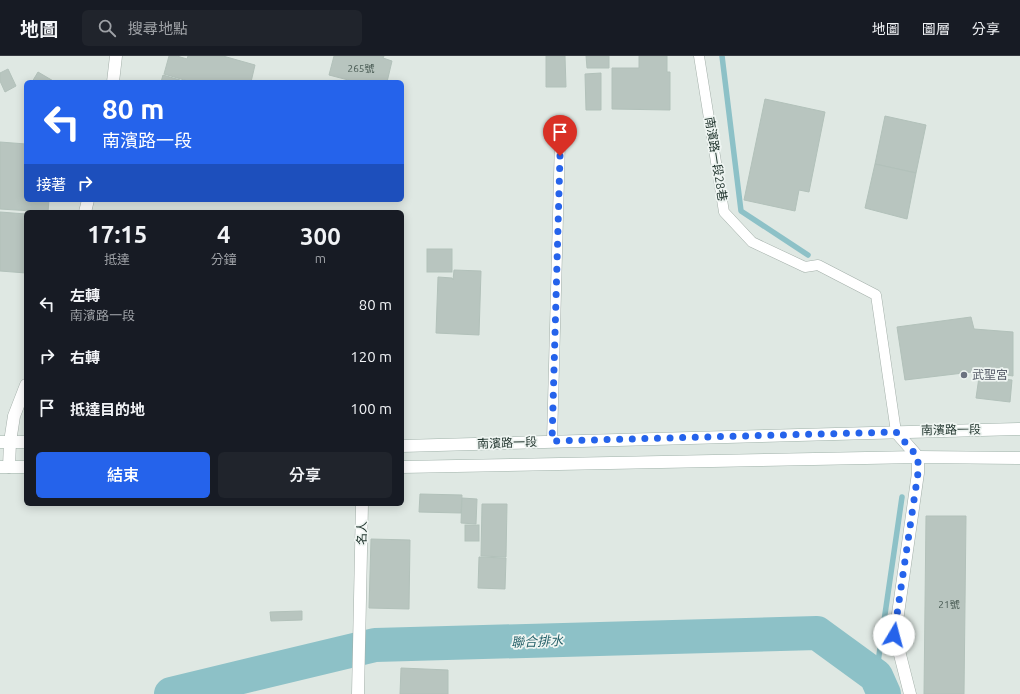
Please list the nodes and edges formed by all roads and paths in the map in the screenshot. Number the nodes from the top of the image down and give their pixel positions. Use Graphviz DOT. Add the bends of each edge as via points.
graph roads {
  1 [pos="116,56"];
  2 [pos="699,56"];
  3 [pos="113,80"];
  4 [pos="560,140"];
  5 [pos="24,390"];
  6 [pos="1020,429"];
  7 [pos="896,432"];
  8 [pos="552,441"];
  9 [pos="5,442"];
  10 [pos="24,442"];
  11 [pos="404,446"];
  12 [pos="918,457"];
  13 [pos="1020,458"];
  14 [pos="4,467"];
  15 [pos="24,467"];
  16 [pos="404,467"];
  17 [pos="362,506"];
  18 [pos="358,694"];
  19 [pos="910,694"];
  1 -- 3 [label="main road"];
  2 -- 7 [label="lane, 南濱路一段28巷" via="724,212 752,242 805,267 818,265 876,295"];
  4 -- 8 [label="lane"];
  5 -- 9 [label="main road"];
  6 -- 7 [label="main road, 南濱路一段"];
  7 -- 8 [label="main road, 南濱路一段"];
  7 -- 12 [label="main road"];
  8 -- 11 [label="main road, 南濱路一段"];
  9 -- 10 [label="main road"];
  9 -- 14 [label="main road"];
  12 -- 13 [label="main road, 南濱路一段"];
  12 -- 16 [label="main road, 南濱路一段"];
  12 -- 19 [label="main road" via="918,473 894,635"];
  14 -- 15 [label="main road"];
  17 -- 18 [label="main road, 名人"];
}
